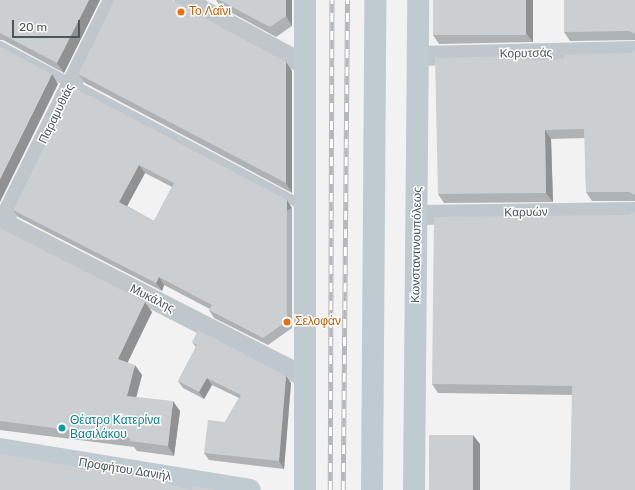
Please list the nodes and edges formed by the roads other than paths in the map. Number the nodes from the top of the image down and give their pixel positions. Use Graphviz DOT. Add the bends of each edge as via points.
graph roads {
  1 [pos="114,0"];
  2 [pos="184,0"];
  3 [pos="305,0"];
  4 [pos="375,0"];
  5 [pos="418,0"];
  6 [pos="0,46"];
  7 [pos="635,52"];
  8 [pos="418,56"];
  9 [pos="305,66"];
  10 [pos="72,84"];
  11 [pos="305,207"];
  12 [pos="635,212"];
  13 [pos="417,215"];
  14 [pos="1,224"];
  15 [pos="305,377"];
  16 [pos="0,449"];
  17 [pos="250,490"];
  18 [pos="305,490"];
  19 [pos="372,490"];
  20 [pos="414,490"];
  1 -- 10 [label="street, Παραμυθιάς"];
  2 -- 9 [label="street"];
  3 -- 9 [label="main road"];
  4 -- 19 [label="main road"];
  5 -- 8 [label="main road, Κωνσταντινουπόλεως"];
  6 -- 10 [label="lane"];
  7 -- 8 [label="street, Κορυτσάς"];
  8 -- 13 [label="main road, Κωνσταντινουπόλεως"];
  9 -- 11 [label="main road"];
  10 -- 11 [label="lane"];
  10 -- 14 [label="street, Παραμυθιάς"];
  11 -- 15 [label="main road"];
  12 -- 13 [label="street, Καρυών"];
  13 -- 20 [label="main road, Κωνσταντινουπόλεως"];
  14 -- 15 [label="street, Μυκάλης"];
  15 -- 18 [label="main road"];
  16 -- 17 [label="main road, Προφήτου Δανιήλ"];
}
